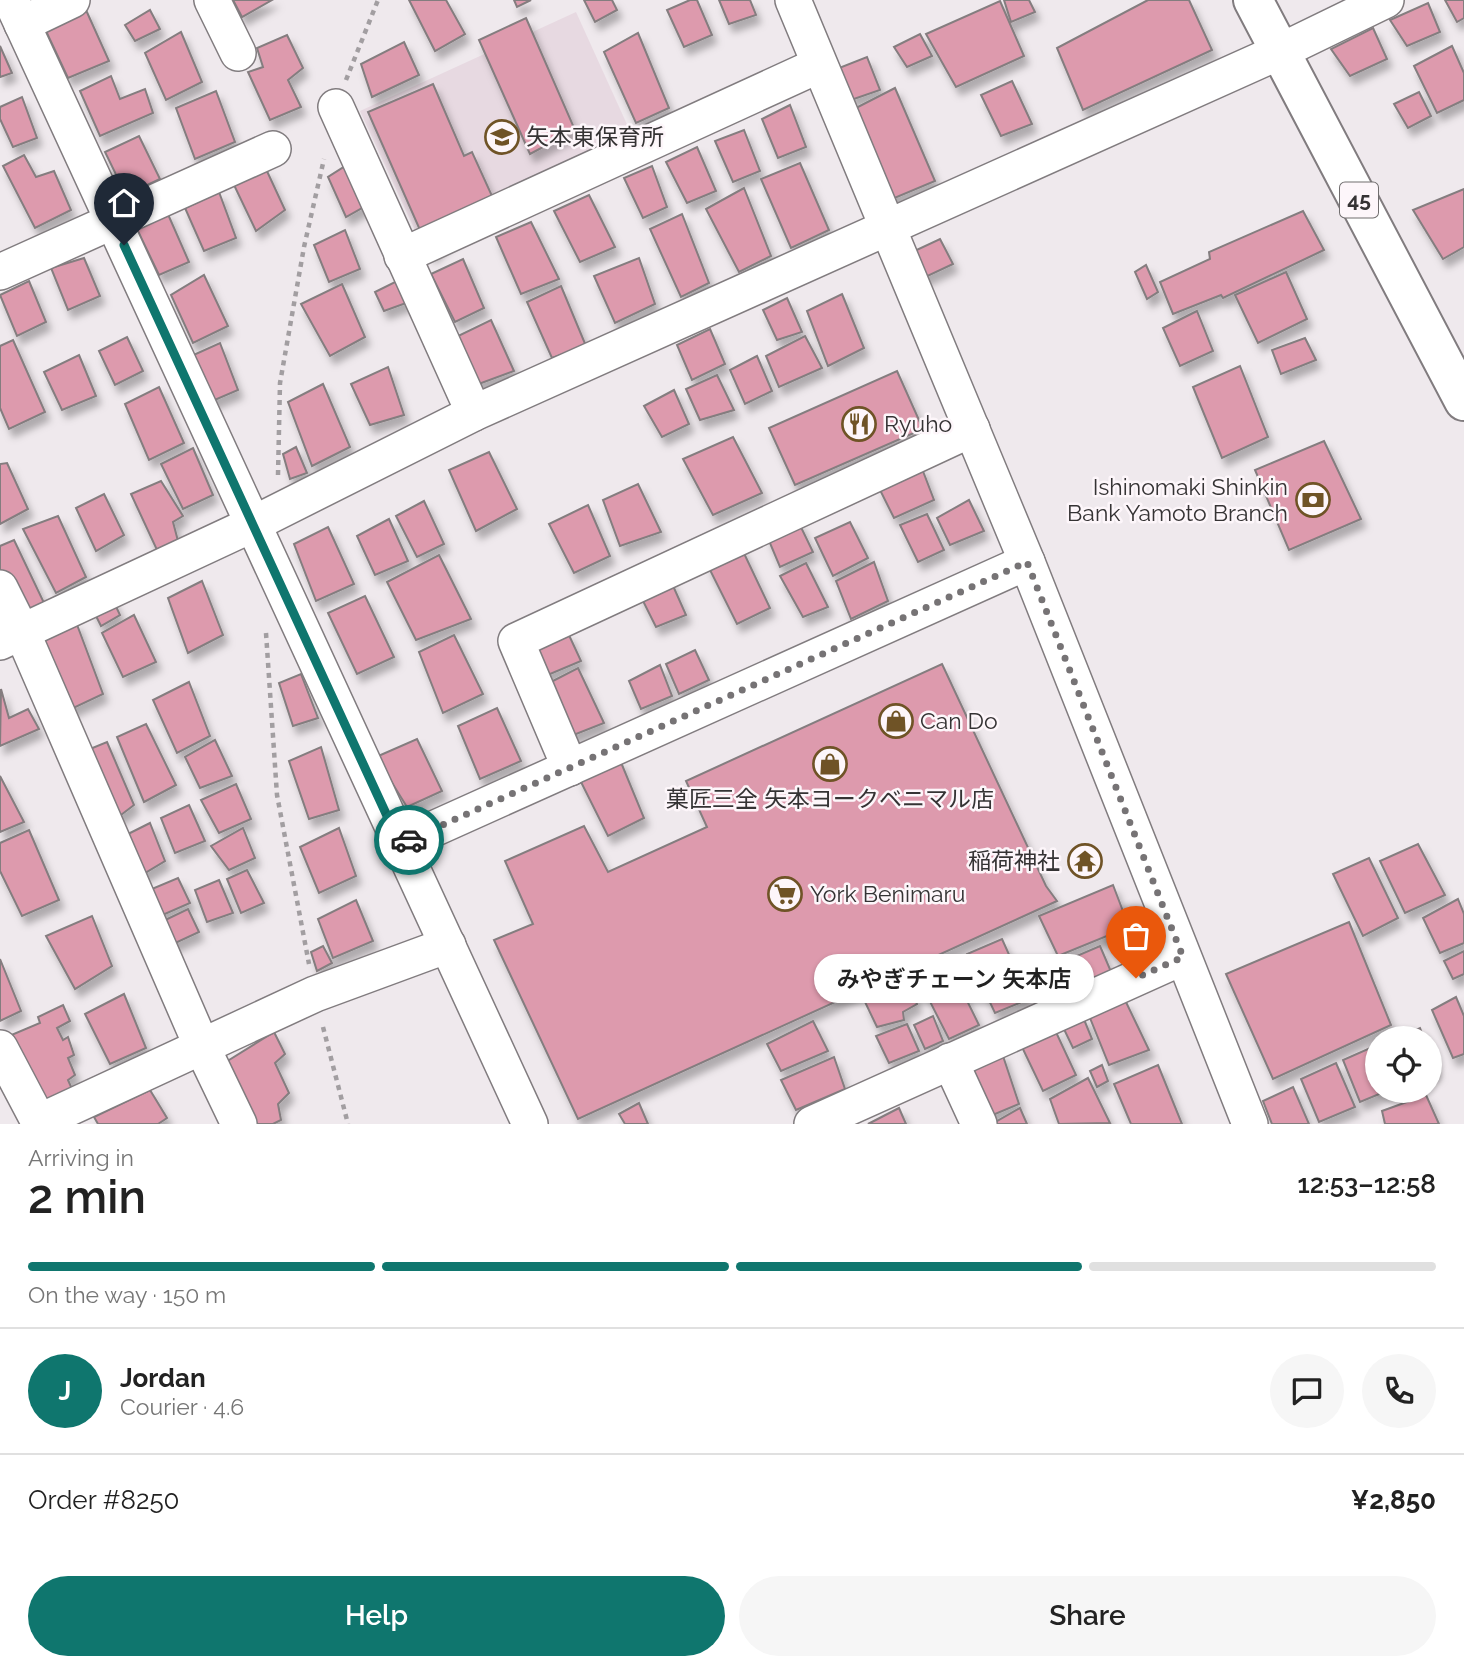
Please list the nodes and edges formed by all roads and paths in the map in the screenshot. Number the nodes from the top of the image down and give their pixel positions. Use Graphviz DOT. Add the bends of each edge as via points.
graph roads {
  1 [pos="72,0"];
  2 [pos="212,0"];
  3 [pos="793,0"];
  4 [pos="1253,0"];
  5 [pos="1386,0"];
  6 [pos="16,12"];
  7 [pos="1281,51"];
  8 [pos="238,52"];
  9 [pos="819,65"];
  10 [pos="336,107"];
  11 [pos="274,149"];
  12 [pos="112,220"];
  13 [pos="886,227"];
  14 [pos="402,256"];
  15 [pos="0,272"];
  16 [pos="1464,401"];
  17 [pos="474,413"];
  18 [pos="972,429"];
  19 [pos="253,524"];
  20 [pos="1027,562"];
  21 [pos="0,588"];
  22 [pos="11,637"];
  23 [pos="570,768"];
  24 [pos="400,844"];
  25 [pos="448,945"];
  26 [pos="1183,957"];
  27 [pos="202,1047"];
  28 [pos="0,1048"];
  29 [pos="950,1061"];
  30 [pos="239,1124"];
  31 [pos="530,1124"];
  32 [pos="813,1124"];
  33 [pos="979,1124"];
  34 [pos="1251,1124"];
  1 -- 6 [label="street"];
  2 -- 8 [label="street"];
  3 -- 9 [label="street"];
  4 -- 7 [label="highway, 45"];
  5 -- 7 [label="street"];
  6 -- 12 [label="street"];
  7 -- 13 [label="street"];
  7 -- 16 [label="highway, 45"];
  9 -- 13 [label="street"];
  9 -- 14 [label="street"];
  10 -- 14 [label="street"];
  11 -- 12 [label="street"];
  12 -- 15 [label="street"];
  12 -- 19 [label="street"];
  13 -- 17 [label="street"];
  13 -- 18 [label="street"];
  14 -- 17 [label="street"];
  17 -- 19 [label="street"];
  18 -- 20 [label="street"];
  18 -- 23 [label="street" via="516,641"];
  19 -- 22 [label="street"];
  19 -- 24 [label="street"];
  20 -- 23 [label="street"];
  20 -- 26 [label="street"];
  21 -- 22 [label="street"];
  22 -- 27 [label="street"];
  23 -- 24 [label="street"];
  24 -- 25 [label="street"];
  25 -- 27 [label="street" via="314,994"];
  25 -- 31 [label="street"];
  26 -- 29 [label="street"];
  26 -- 34 [label="street"];
  27 -- 28 [label="street" via="39,1122"];
  27 -- 30 [label="street"];
  29 -- 32 [label="street"];
  29 -- 33 [label="street"];
}
